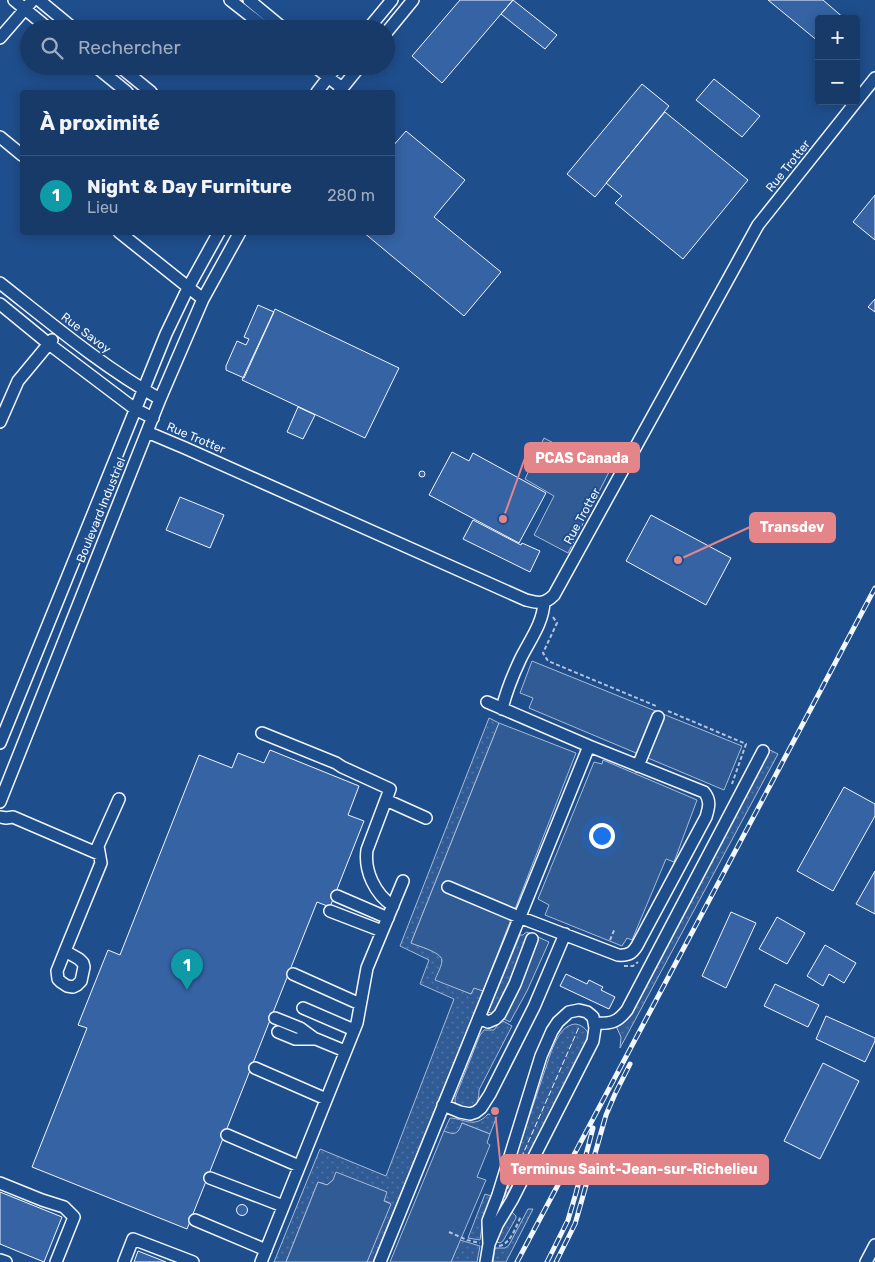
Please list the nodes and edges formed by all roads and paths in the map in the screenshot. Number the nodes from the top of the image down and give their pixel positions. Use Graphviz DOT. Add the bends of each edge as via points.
graph roads {
  1 [pos="14,0"];
  2 [pos="39,0"];
  3 [pos="230,0"];
  4 [pos="249,0"];
  5 [pos="392,0"];
  6 [pos="413,0"];
  7 [pos="29,4"];
  8 [pos="42,20"];
  9 [pos="63,20"];
  10 [pos="255,20"];
  11 [pos="273,20"];
  12 [pos="375,20"];
  13 [pos="395,22"];
  14 [pos="0,38"];
  15 [pos="106,75"];
  16 [pos="130,75"];
  17 [pos="328,75"];
  18 [pos="335,75"];
  19 [pos="353,75"];
  20 [pos="875,78"];
  21 [pos="135,79"];
  22 [pos="343,87"];
  23 [pos="124,90"];
  24 [pos="127,90"];
  25 [pos="149,90"];
  26 [pos="317,90"];
  27 [pos="0,137"];
  28 [pos="20,153"];
  29 [pos="123,235"];
  30 [pos="217,235"];
  31 [pos="238,235"];
  32 [pos="0,283"];
  33 [pos="188,288"];
  34 [pos="203,299"];
  35 [pos="0,304"];
  36 [pos="60,330"];
  37 [pos="49,344"];
  38 [pos="144,390"];
  39 [pos="160,399"];
  40 [pos="135,409"];
  41 [pos="153,418"];
  42 [pos="0,422"];
  43 [pos="147,432"];
  44 [pos="544,602"];
  45 [pos="486,702"];
  46 [pos="502,708"];
  47 [pos="658,717"];
  48 [pos="262,733"];
  49 [pos="0,743"];
  50 [pos="589,746"];
  51 [pos="763,752"];
  52 [pos="638,766"];
  53 [pos="119,799"];
  54 [pos="386,800"];
  55 [pos="0,802"];
  56 [pos="0,817"];
  57 [pos="426,818"];
  58 [pos="100,854"];
  59 [pos="403,881"];
  60 [pos="448,887"];
  61 [pos="337,896"];
  62 [pos="393,906"];
  63 [pos="330,911"];
  64 [pos="519,917"];
  65 [pos="388,918"];
  66 [pos="615,928"];
  67 [pos="382,931"];
  68 [pos="565,934"];
  69 [pos="532,939"];
  70 [pos="606,950"];
  71 [pos="65,952"];
  72 [pos="293,974"];
  73 [pos="360,1004"];
  74 [pos="302,1008"];
  75 [pos="275,1018"];
  76 [pos="480,1018"];
  77 [pos="594,1023"];
  78 [pos="354,1030"];
  79 [pos="278,1032"];
  80 [pos="316,1039"];
  81 [pos="345,1051"];
  82 [pos="255,1068"];
  83 [pos="326,1099"];
  84 [pos="444,1106"];
  85 [pos="227,1134"];
  86 [pos="299,1166"];
  87 [pos="210,1178"];
  88 [pos="0,1183"];
  89 [pos="283,1206"];
  90 [pos="195,1220"];
  91 [pos="489,1244"];
  92 [pos="875,1245"];
  93 [pos="266,1250"];
  94 [pos="0,1260"];
  95 [pos="6,1262"];
  96 [pos="56,1262"];
  97 [pos="124,1262"];
  98 [pos="193,1262"];
  99 [pos="261,1262"];
  100 [pos="380,1262"];
  101 [pos="486,1262"];
  102 [pos="866,1262"];
  1 -- 7 [label="street"];
  2 -- 9 [label="street"];
  3 -- 10 [label="street"];
  4 -- 11 [label="street"];
  5 -- 12 [label="street"];
  6 -- 13 [label="street"];
  7 -- 8 [label="street"];
  7 -- 14 [label="street"];
  15 -- 23 [label="street"];
  16 -- 21 [label="street"];
  17 -- 26 [label="street"];
  18 -- 22 [label="street"];
  19 -- 22 [label="street"];
  20 -- 44 [label="street, Rue Trotter" via="758,225 554,594"];
  21 -- 24 [label="street"];
  21 -- 25 [label="street"];
  27 -- 28 [label="street"];
  29 -- 33 [label="street"];
  30 -- 33 [label="street, Boulevard Industriel"];
  31 -- 34 [label="street, Boulevard Industriel"];
  32 -- 36 [label="street, Rue Savoy"];
  33 -- 34 [label="street"];
  33 -- 38 [label="street, Boulevard Industriel"];
  34 -- 39 [label="street, Boulevard Industriel"];
  35 -- 37 [label="street"];
  36 -- 37 [label="street"];
  36 -- 38 [label="street, Rue Savoy"];
  37 -- 40 [label="street"];
  37 -- 42 [label="street" via="18,382"];
  38 -- 39 [label="street, Rue Savoy"];
  38 -- 40 [label="street, Boulevard Industriel"];
  39 -- 41 [label="street, Boulevard Industriel"];
  40 -- 41 [label="street"];
  40 -- 49 [label="street, Boulevard Industriel"];
  41 -- 43 [label="street, Boulevard Industriel"];
  43 -- 44 [label="street, Rue Trotter" via="526,600"];
  43 -- 55 [label="street, Boulevard Industriel"];
  44 -- 46 [label="street" via="544,612 520,660"];
  45 -- 46 [label="street"];
  46 -- 50 [label="street"];
  47 -- 52 [label="street"];
  48 -- 54 [label="street" via="390,789"];
  50 -- 52 [label="street"];
  50 -- 64 [label="street"];
  51 -- 77 [label="street" via="627,1010 608,1024"];
  52 -- 70 [label="street" via="704,792 708,796 709,808 635,950 631,954 618,955"];
  53 -- 58 [label="street" via="98,846"];
  54 -- 57 [label="street"];
  54 -- 62 [label="street" via="366,860 381,897"];
  56 -- 58 [label="street" via="12,818"];
  58 -- 71 [label="street" via="101,863"];
  59 -- 62 [label="street"];
  60 -- 64 [label="street"];
  61 -- 65 [label="street"];
  62 -- 65 [label="street"];
  63 -- 67 [label="street"];
  64 -- 68 [label="street"];
  64 -- 76 [label="street"];
  65 -- 67 [label="street"];
  66 -- 70 [label="path"];
  67 -- 73 [label="street" via="367,968"];
  68 -- 70 [label="street"];
  68 -- 84 [label="street" via="534,1007 485,1103 470,1114"];
  69 -- 76 [label="street" via="500,1014 488,1022"];
  71 -- 71 [label="street" via="57,971 58,979 73,987 81,981 84,967 75,956"];
  72 -- 73 [label="street"];
  73 -- 78 [label="street"];
  74 -- 78 [label="street"];
  75 -- 80 [label="street"];
  76 -- 84 [label="street"];
  77 -- 91 [label="street" via="593,1041"];
  77 -- 91 [label="street" via="587,1012 569,1012 552,1031 540,1056 488,1221"];
  78 -- 81 [label="street"];
  79 -- 80 [label="street" via="296,1039"];
  80 -- 81 [label="street"];
  81 -- 83 [label="street"];
  82 -- 83 [label="street"];
  83 -- 86 [label="street"];
  84 -- 100 [label="street"];
  85 -- 86 [label="street"];
  86 -- 89 [label="street"];
  87 -- 89 [label="street"];
  88 -- 96 [label="street" via="64,1207 74,1218"];
  89 -- 93 [label="street"];
  90 -- 93 [label="street"];
  91 -- 101 [label="street"];
  92 -- 102 [label="street"];
  93 -- 99 [label="street"];
  94 -- 95 [label="street"];
  97 -- 98 [label="street" via="133,1239"];
}
